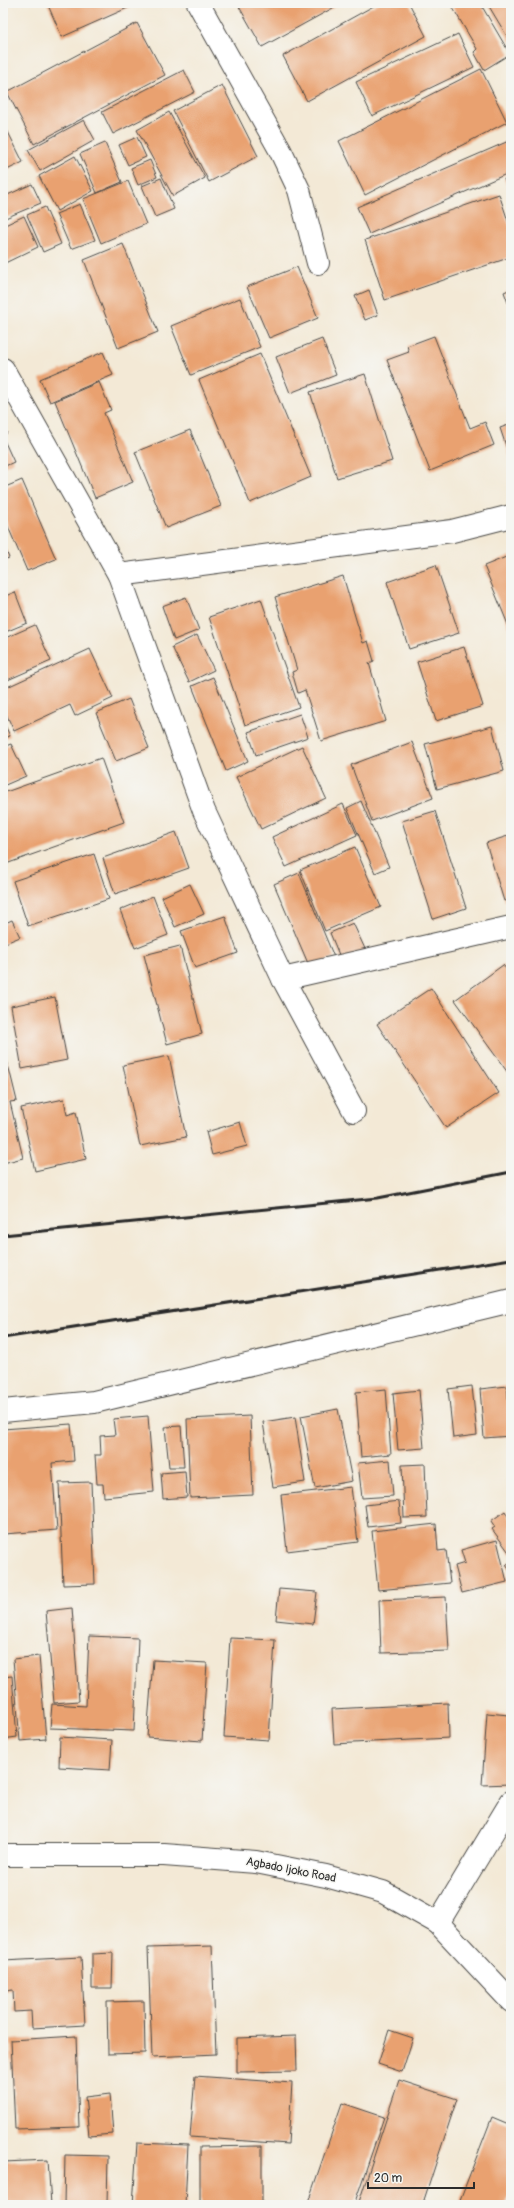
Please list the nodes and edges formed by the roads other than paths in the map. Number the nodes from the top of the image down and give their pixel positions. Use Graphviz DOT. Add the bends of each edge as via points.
graph roads {
  1 [pos="198,3"];
  2 [pos="318,263"];
  3 [pos="3,369"];
  4 [pos="511,516"];
  5 [pos="119,575"];
  6 [pos="511,928"];
  7 [pos="283,979"];
  8 [pos="354,1111"];
  9 [pos="511,1301"];
  10 [pos="3,1411"];
  11 [pos="511,1802"];
  12 [pos="3,1855"];
  13 [pos="438,1923"];
  14 [pos="511,2001"];
  1 -- 2 [label="street" via="283,156 299,190"];
  3 -- 5 [label="street"];
  4 -- 5 [label="street" via="428,534"];
  5 -- 7 [label="street" via="204,811"];
  6 -- 7 [label="street"];
  7 -- 8 [label="street"];
  9 -- 10 [label="street" via="94,1402"];
  11 -- 13 [label="street"];
  12 -- 13 [label="street, Agbado Ijoko Road" via="164,1855 256,1862 326,1876 383,1892"];
  13 -- 14 [label="street, Agbado Ijoko Road"];
}
